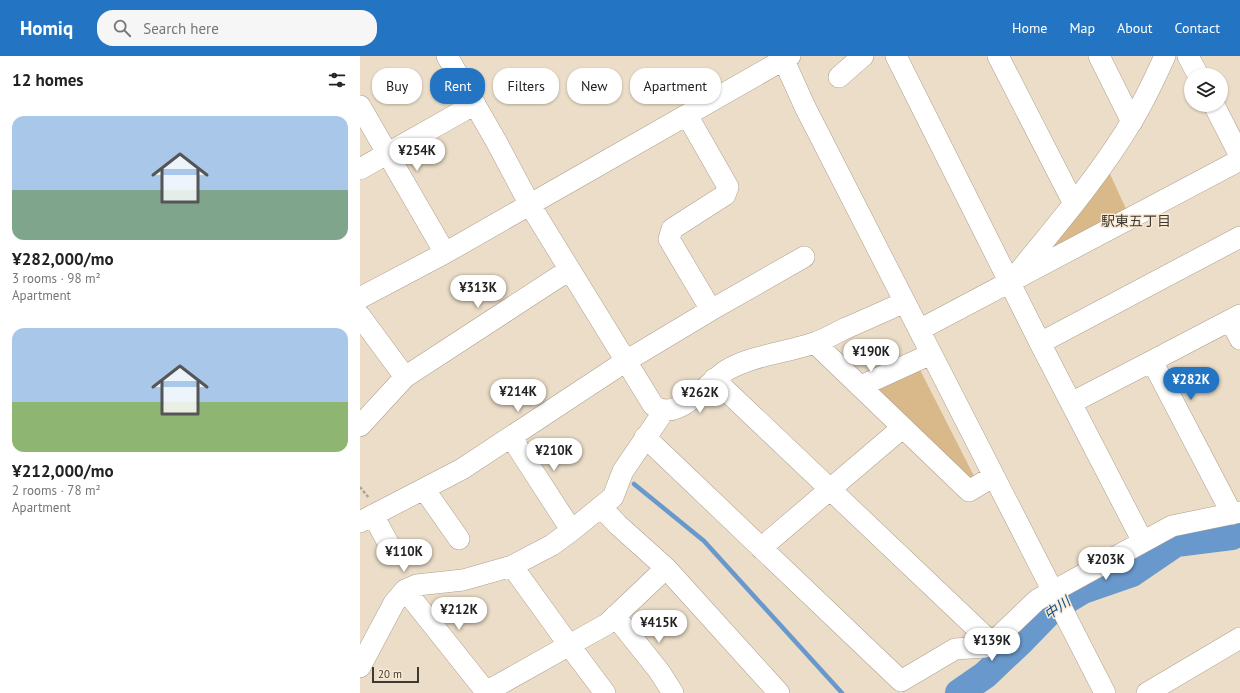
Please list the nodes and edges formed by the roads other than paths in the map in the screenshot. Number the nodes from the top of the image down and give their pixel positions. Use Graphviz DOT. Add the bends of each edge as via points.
graph roads {
  1 [pos="447,56"];
  2 [pos="863,56"];
  3 [pos="896,56"];
  4 [pos="998,56"];
  5 [pos="1099,56"];
  6 [pos="1165,56"];
  7 [pos="1188,56"];
  8 [pos="785,57"];
  9 [pos="454,68"];
  10 [pos="1194,68"];
  11 [pos="839,77"];
  12 [pos="474,104"];
  13 [pos="360,106"];
  14 [pos="1218,112"];
  15 [pos="687,115"];
  16 [pos="1132,122"];
  17 [pos="387,153"];
  18 [pos="1240,156"];
  19 [pos="1240,160"];
  20 [pos="360,169"];
  21 [pos="1074,204"];
  22 [pos="530,205"];
  23 [pos="1240,237"];
  24 [pos="444,254"];
  25 [pos="804,257"];
  26 [pos="569,270"];
  27 [pos="1010,283"];
  28 [pos="363,291"];
  29 [pos="905,302"];
  30 [pos="710,310"];
  31 [pos="360,316"];
  32 [pos="1235,318"];
  33 [pos="919,330"];
  34 [pos="1240,339"];
  35 [pos="814,343"];
  36 [pos="1040,343"];
  37 [pos="931,354"];
  38 [pos="626,361"];
  39 [pos="1152,361"];
  40 [pos="405,377"];
  41 [pos="714,379"];
  42 [pos="861,386"];
  43 [pos="1072,403"];
  44 [pos="664,411"];
  45 [pos="360,426"];
  46 [pos="902,428"];
  47 [pos="511,437"];
  48 [pos="645,437"];
  49 [pos="994,476"];
  50 [pos="424,489"];
  51 [pos="830,489"];
  52 [pos="601,506"];
  53 [pos="1236,513"];
  54 [pos="367,518"];
  55 [pos="568,525"];
  56 [pos="459,539"];
  57 [pos="1142,542"];
  58 [pos="760,548"];
  59 [pos="393,552"];
  60 [pos="512,566"];
  61 [pos="666,568"];
  62 [pos="405,590"];
  63 [pos="1053,591"];
  64 [pos="615,616"];
  65 [pos="1240,638"];
  66 [pos="992,643"];
  67 [pos="569,645"];
  68 [pos="360,667"];
  69 [pos="486,693"];
  70 [pos="605,693"];
  71 [pos="673,693"];
  72 [pos="779,693"];
  73 [pos="1105,693"];
  74 [pos="1148,693"];
  1 -- 9 [label="street"];
  2 -- 11 [label="street"];
  3 -- 27 [label="street"];
  4 -- 21 [label="street"];
  5 -- 16 [label="street"];
  6 -- 16 [label="street"];
  7 -- 10 [label="street"];
  8 -- 15 [label="street"];
  8 -- 29 [label="street" via="805,107"];
  12 -- 17 [label="street"];
  12 -- 22 [label="street"];
  13 -- 17 [label="street"];
  14 -- 18 [label="street"];
  15 -- 22 [label="street"];
  15 -- 30 [label="street" via="728,187 725,195 672,229 669,239"];
  16 -- 21 [label="street"];
  17 -- 20 [label="street"];
  17 -- 24 [label="street"];
  19 -- 27 [label="street"];
  21 -- 27 [label="street"];
  22 -- 24 [label="street"];
  22 -- 26 [label="street"];
  23 -- 36 [label="street"];
  24 -- 28 [label="street"];
  25 -- 30 [label="street"];
  26 -- 38 [label="street"];
  26 -- 40 [label="street"];
  27 -- 33 [label="street"];
  27 -- 36 [label="street"];
  29 -- 33 [label="street"];
  29 -- 35 [label="street"];
  30 -- 38 [label="street"];
  31 -- 40 [label="street"];
  32 -- 34 [label="street"];
  32 -- 39 [label="street"];
  33 -- 37 [label="street"];
  35 -- 41 [label="street" via="743,362"];
  35 -- 42 [label="street"];
  36 -- 43 [label="street"];
  37 -- 42 [label="street"];
  37 -- 49 [label="street"];
  38 -- 44 [label="street" via="653,405"];
  38 -- 47 [label="street"];
  39 -- 43 [label="street"];
  39 -- 53 [label="street"];
  40 -- 45 [label="street"];
  41 -- 44 [label="street" via="695,398"];
  41 -- 51 [label="street"];
  42 -- 46 [label="street"];
  43 -- 57 [label="street"];
  44 -- 48 [label="street"];
  46 -- 49 [label="street" via="970,491"];
  46 -- 51 [label="street"];
  47 -- 50 [label="street" via="462,469"];
  47 -- 55 [label="street"];
  48 -- 52 [label="street" via="623,471 613,497"];
  48 -- 58 [label="street"];
  49 -- 63 [label="street"];
  50 -- 54 [label="street"];
  50 -- 56 [label="street"];
  51 -- 58 [label="street"];
  51 -- 66 [label="street"];
  52 -- 60 [label="street" via="552,544"];
  52 -- 61 [label="street" via="618,525"];
  53 -- 57 [label="street" via="1172,526"];
  54 -- 59 [label="street"];
  57 -- 63 [label="street"];
  58 -- 66 [label="street" via="901,681 955,648 985,647"];
  60 -- 62 [label="street" via="464,580 417,585"];
  60 -- 67 [label="street"];
  61 -- 64 [label="street"];
  61 -- 72 [label="street"];
  62 -- 68 [label="street" via="394,603"];
  62 -- 69 [label="street"];
  63 -- 66 [label="street" via="1037,600"];
  63 -- 73 [label="street"];
  64 -- 67 [label="street" via="607,624"];
  64 -- 71 [label="street" via="659,671"];
  65 -- 74 [label="street"];
  67 -- 69 [label="street"];
  67 -- 70 [label="street"];
}
